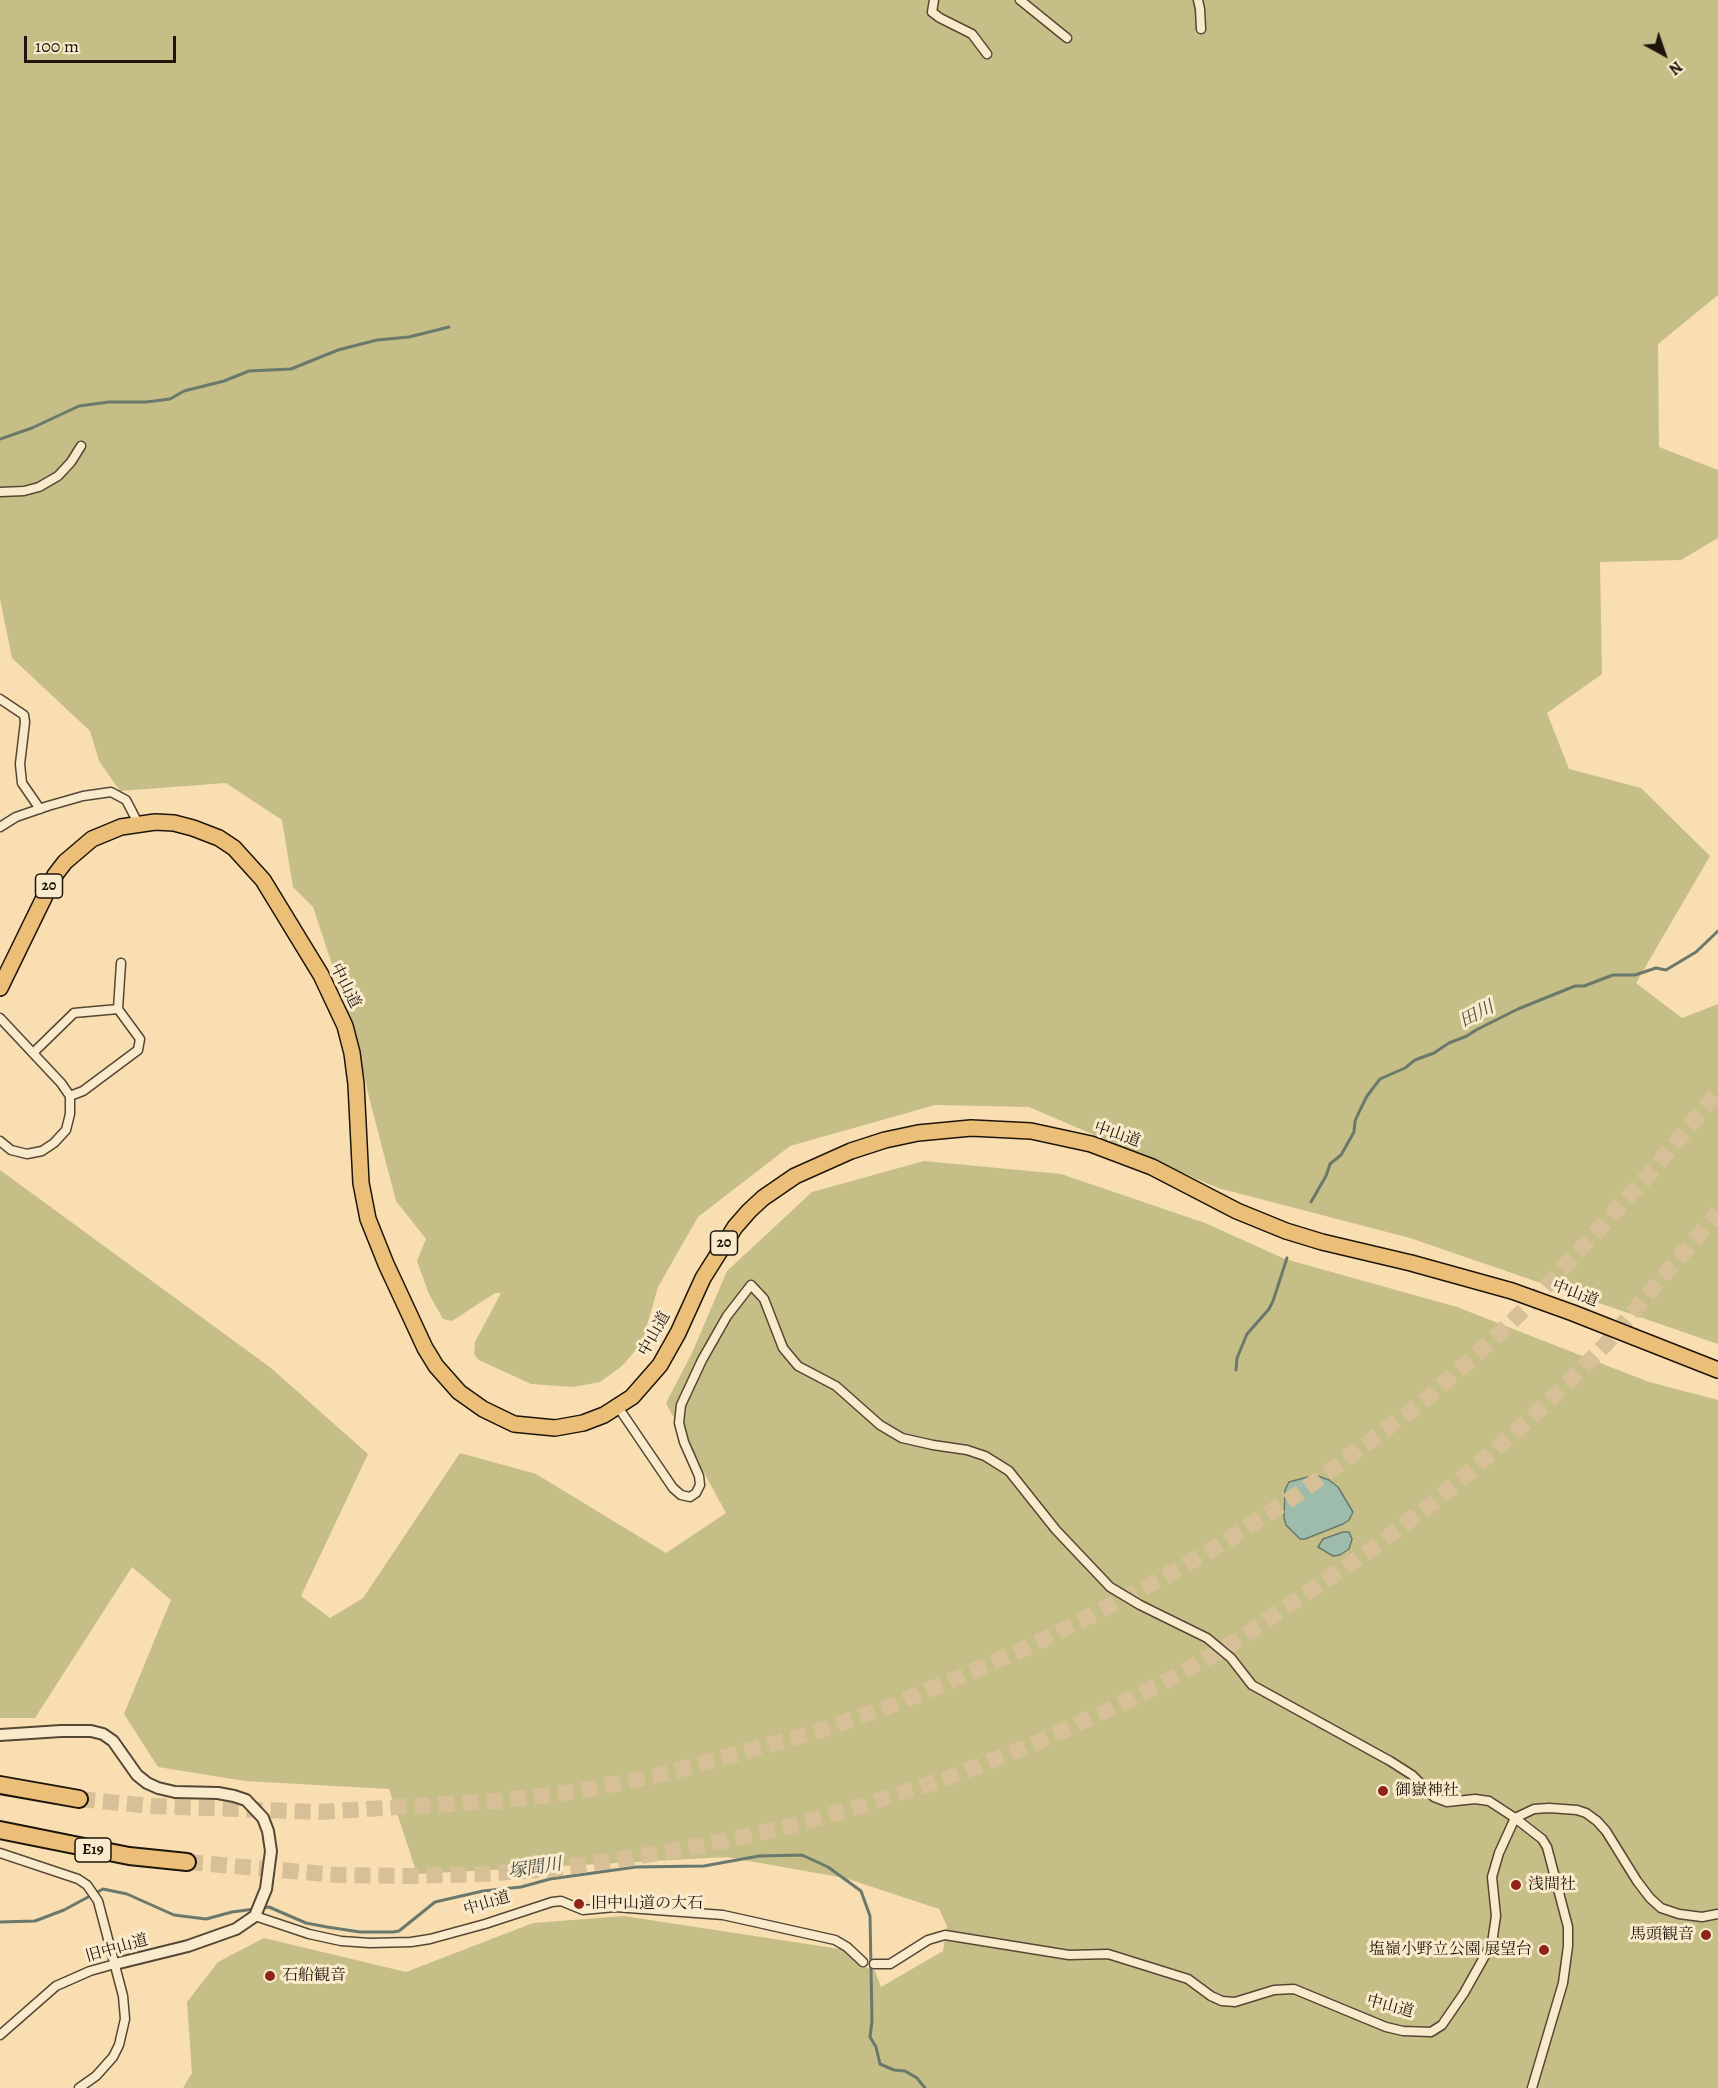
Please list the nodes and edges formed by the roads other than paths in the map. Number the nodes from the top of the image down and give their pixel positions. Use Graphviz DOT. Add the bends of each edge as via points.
graph roads {
  1 [pos="934,0"];
  2 [pos="1020,0"];
  3 [pos="1198,0"];
  4 [pos="1201,29"];
  5 [pos="1067,38"];
  6 [pos="987,54"];
  7 [pos="81,446"];
  8 [pos="0,492"];
  9 [pos="0,699"];
  10 [pos="40,809"];
  11 [pos="138,823"];
  12 [pos="0,827"];
  13 [pos="121,963"];
  14 [pos="0,988"];
  15 [pos="118,1009"];
  16 [pos="2,1021"];
  17 [pos="33,1053"];
  18 [pos="70,1096"];
  19 [pos="0,1141"];
  20 [pos="1718,1370"];
  21 [pos="618,1407"];
  22 [pos="0,1735"];
  23 [pos="0,1784"];
  24 [pos="79,1798"];
  25 [pos="1515,1818"];
  26 [pos="0,1830"];
  27 [pos="0,1853"];
  28 [pos="188,1862"];
  29 [pos="1718,1914"];
  30 [pos="255,1916"];
  31 [pos="863,1962"];
  32 [pos="115,1964"];
  33 [pos="874,1964"];
  34 [pos="0,2036"];
  35 [pos="79,2088"];
  36 [pos="1532,2088"];
  1 -- 6 [label="street" via="932,12 972,34"];
  2 -- 5 [label="street"];
  3 -- 4 [label="street"];
  7 -- 8 [label="street" via="58,476 39,487"];
  9 -- 10 [label="street" via="24,715 22,783"];
  10 -- 11 [label="street" via="111,792 126,801"];
  10 -- 12 [label="street"];
  11 -- 14 [label="highway, 中山道 / 20" via="92,839 65,862 46,891"];
  11 -- 21 [label="highway, 中山道 / 20" via="174,823 219,838 234,848 263,880 321,975 345,1026 352,1053 361,1183 368,1218 425,1348 447,1379 471,1402 514,1424 555,1428 583,1423"];
  13 -- 15 [label="street"];
  15 -- 17 [label="street" via="74,1013"];
  15 -- 18 [label="street" via="140,1040 138,1050 83,1091"];
  16 -- 17 [label="street"];
  17 -- 18 [label="street"];
  18 -- 19 [label="street" via="66,1130 42,1151 27,1154 11,1150"];
  20 -- 21 [label="highway, 中山道 / 20" via="1512,1291 1263,1223 1152,1167 1091,1144 1031,1131 971,1128 918,1133 851,1151 795,1176 763,1198 749,1210 719,1251 660,1365"];
  21 -- 25 [label="street" via="673,1488 690,1497 696,1493 699,1476 679,1423 681,1406 722,1325 751,1285 764,1299 783,1348 798,1366 836,1386 880,1425 902,1438 967,1450 1009,1471 1056,1530 1110,1587 1207,1638 1231,1658 1252,1685 1390,1761 1412,1775 1434,1797 1447,1802 1489,1801"];
  22 -- 30 [label="street" via="61,1731 103,1734 147,1783 175,1792 218,1793 246,1800 263,1818 271,1851"];
  23 -- 24 [label="highway"];
  25 -- 29 [label="street" via="1534,1809 1565,1808 1586,1813 1606,1832 1637,1881 1661,1908 1702,1917"];
  25 -- 33 [label="street, 中山道" via="1492,1877 1496,1916 1492,1943 1442,2025 1431,2031 1386,2027 1294,1989 1274,1989 1235,2002 1222,2001 1188,1979 1107,1954 1069,1955 945,1935 928,1940 890,1964"];
  25 -- 36 [label="street" via="1547,1847 1568,1927 1563,1983"];
  26 -- 28 [label="highway, E19" via="129,1856"];
  27 -- 32 [label="street" via="78,1879 92,1891"];
  30 -- 31 [label="street, 中山道" via="341,1941 411,1942 561,1901 583,1910 615,1907 723,1915 835,1940"];
  30 -- 32 [label="street, 旧中山道" via="236,1929 188,1946"];
  32 -- 34 [label="street, 旧中山道" via="56,1986"];
  32 -- 35 [label="street" via="124,2008 123,2032 107,2066"];
}
